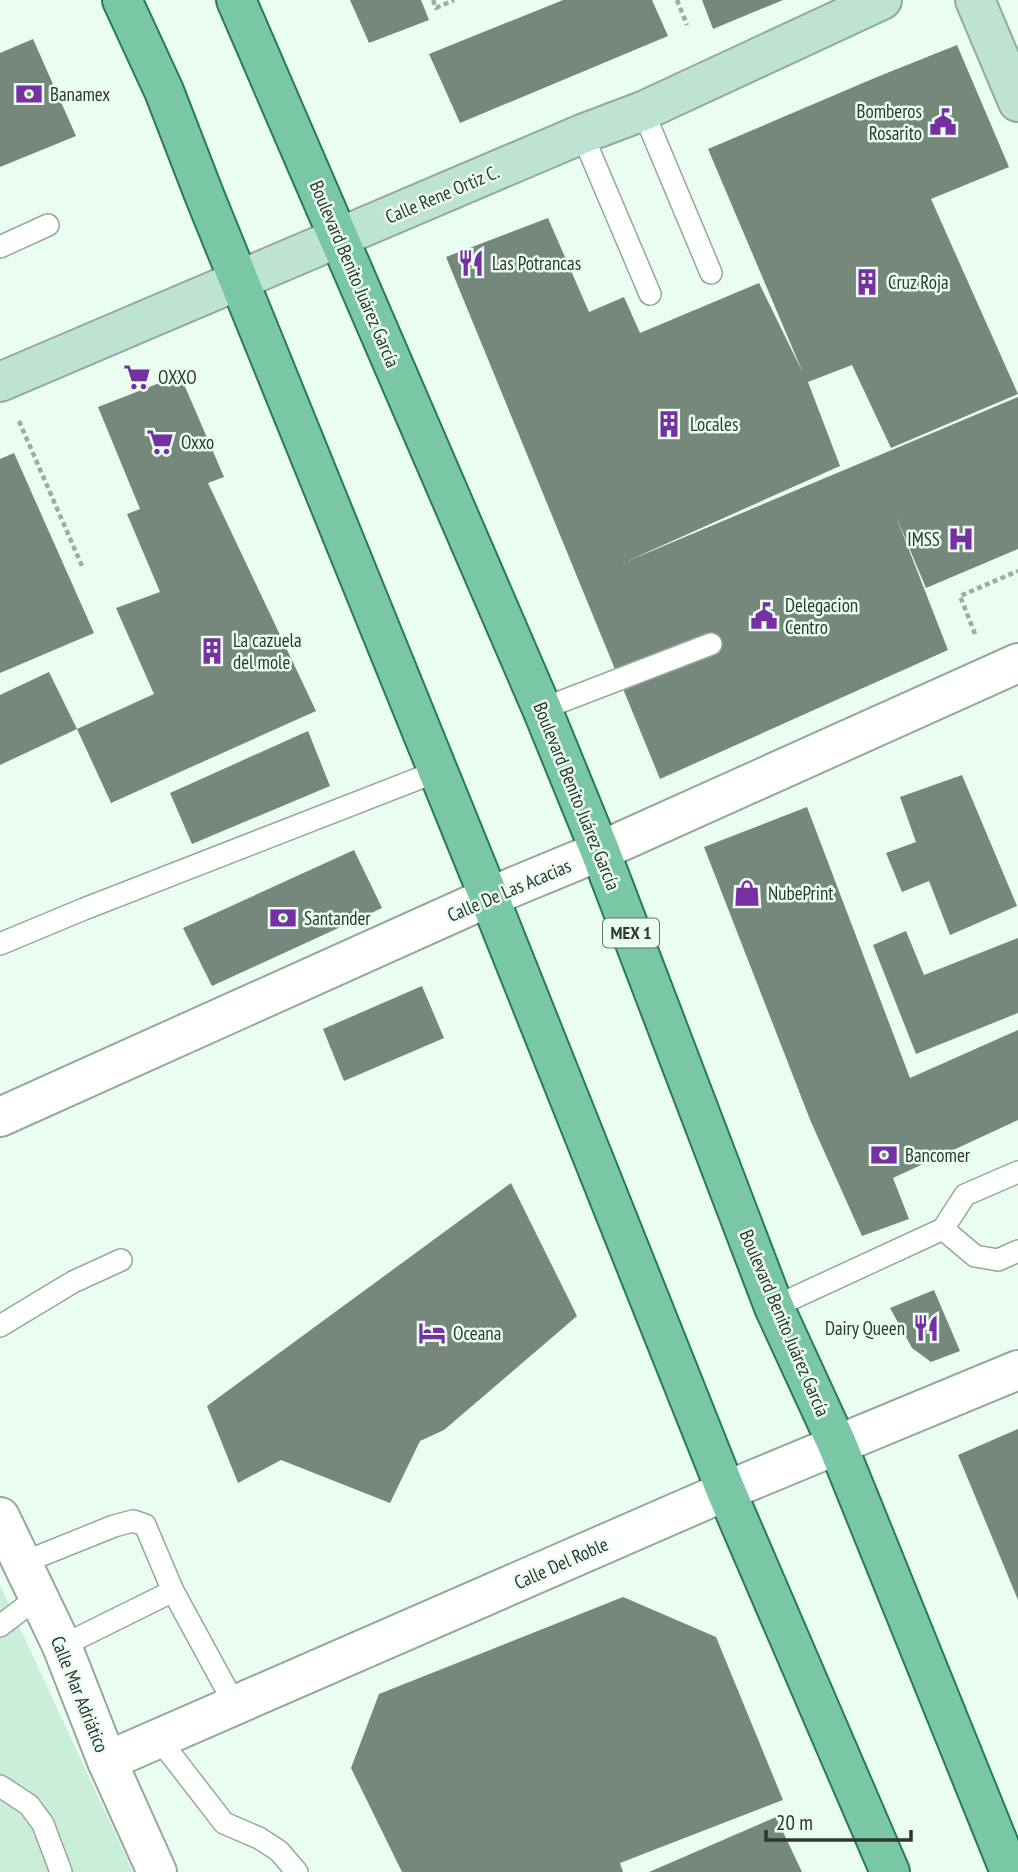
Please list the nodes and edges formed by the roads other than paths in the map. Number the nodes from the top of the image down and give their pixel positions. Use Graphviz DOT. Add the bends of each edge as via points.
graph roads {
  1 [pos="122,0"];
  2 [pos="236,0"];
  3 [pos="882,0"];
  4 [pos="975,0"];
  5 [pos="1018,102"];
  6 [pos="643,111"];
  7 [pos="582,134"];
  8 [pos="48,225"];
  9 [pos="339,237"];
  10 [pos="0,247"];
  11 [pos="710,273"];
  12 [pos="240,281"];
  13 [pos="650,294"];
  14 [pos="1,382"];
  15 [pos="710,643"];
  16 [pos="1004,669"];
  17 [pos="542,709"];
  18 [pos="438,771"];
  19 [pos="600,851"];
  20 [pos="489,897"];
  21 [pos="0,944"];
  22 [pos="0,1117"];
  23 [pos="1018,1172"];
  24 [pos="943,1229"];
  25 [pos="1018,1251"];
  26 [pos="121,1260"];
  27 [pos="774,1307"];
  28 [pos="0,1326"];
  29 [pos="1018,1370"];
  30 [pos="837,1444"];
  31 [pos="726,1491"];
  32 [pos="0,1517"];
  33 [pos="22,1563"];
  34 [pos="173,1591"];
  35 [pos="38,1597"];
  36 [pos="0,1626"];
  37 [pos="62,1646"];
  38 [pos="235,1705"];
  39 [pos="159,1739"];
  40 [pos="107,1761"];
  41 [pos="0,1786"];
  42 [pos="61,1872"];
  43 [pos="157,1872"];
  44 [pos="297,1872"];
  45 [pos="890,1872"];
  46 [pos="1010,1872"];
  1 -- 12 [label="main road"];
  2 -- 9 [label="main road, Boulevard Benito Juárez García / MEX 1"];
  3 -- 6 [label="main road, Calle Rene Ortiz C."];
  4 -- 5 [label="main road"];
  6 -- 7 [label="main road, Calle Rene Ortiz C."];
  6 -- 11 [label="lane"];
  7 -- 9 [label="main road, Calle Rene Ortiz C."];
  7 -- 13 [label="lane"];
  8 -- 10 [label="lane"];
  9 -- 12 [label="main road, Calle Rene Ortiz C."];
  9 -- 17 [label="main road, Boulevard Benito Juárez García / MEX 1"];
  12 -- 14 [label="main road, Calle Rene Ortiz C."];
  12 -- 18 [label="main road"];
  15 -- 17 [label="lane"];
  16 -- 19 [label="street, Calle De Las Acacias"];
  17 -- 19 [label="main road, Boulevard Benito Juárez García / MEX 1"];
  18 -- 20 [label="main road"];
  18 -- 21 [label="lane"];
  19 -- 20 [label="street, Calle De Las Acacias"];
  19 -- 27 [label="main road, Boulevard Benito Juárez García / MEX 1"];
  20 -- 22 [label="street, Calle De Las Acacias"];
  20 -- 31 [label="main road"];
  23 -- 24 [label="lane" via="965,1195"];
  24 -- 25 [label="lane" via="975,1256 998,1260"];
  24 -- 27 [label="lane"];
  26 -- 28 [label="lane" via="73,1282"];
  27 -- 30 [label="main road, Boulevard Benito Juárez García / MEX 1"];
  29 -- 30 [label="street, Calle Del Roble"];
  30 -- 31 [label="street, Calle Del Roble"];
  30 -- 46 [label="main road, Boulevard Benito Juárez García / MEX 1"];
  31 -- 38 [label="street, Calle Del Roble"];
  31 -- 45 [label="main road"];
  32 -- 33 [label="street, Calle Mar Adriático"];
  33 -- 34 [label="lane" via="133,1521 145,1525"];
  33 -- 35 [label="street, Calle Mar Adriático"];
  34 -- 37 [label="lane"];
  34 -- 38 [label="lane"];
  35 -- 36 [label="lane"];
  35 -- 37 [label="street, Calle Mar Adriático"];
  37 -- 40 [label="street, Calle Mar Adriático"];
  38 -- 39 [label="street, Calle Del Roble"];
  39 -- 40 [label="street, Calle Del Roble"];
  39 -- 44 [label="lane" via="224,1823 260,1838"];
  40 -- 43 [label="street, Calle Mar Adriático"];
  41 -- 42 [label="lane" via="29,1805 43,1824"];
}
